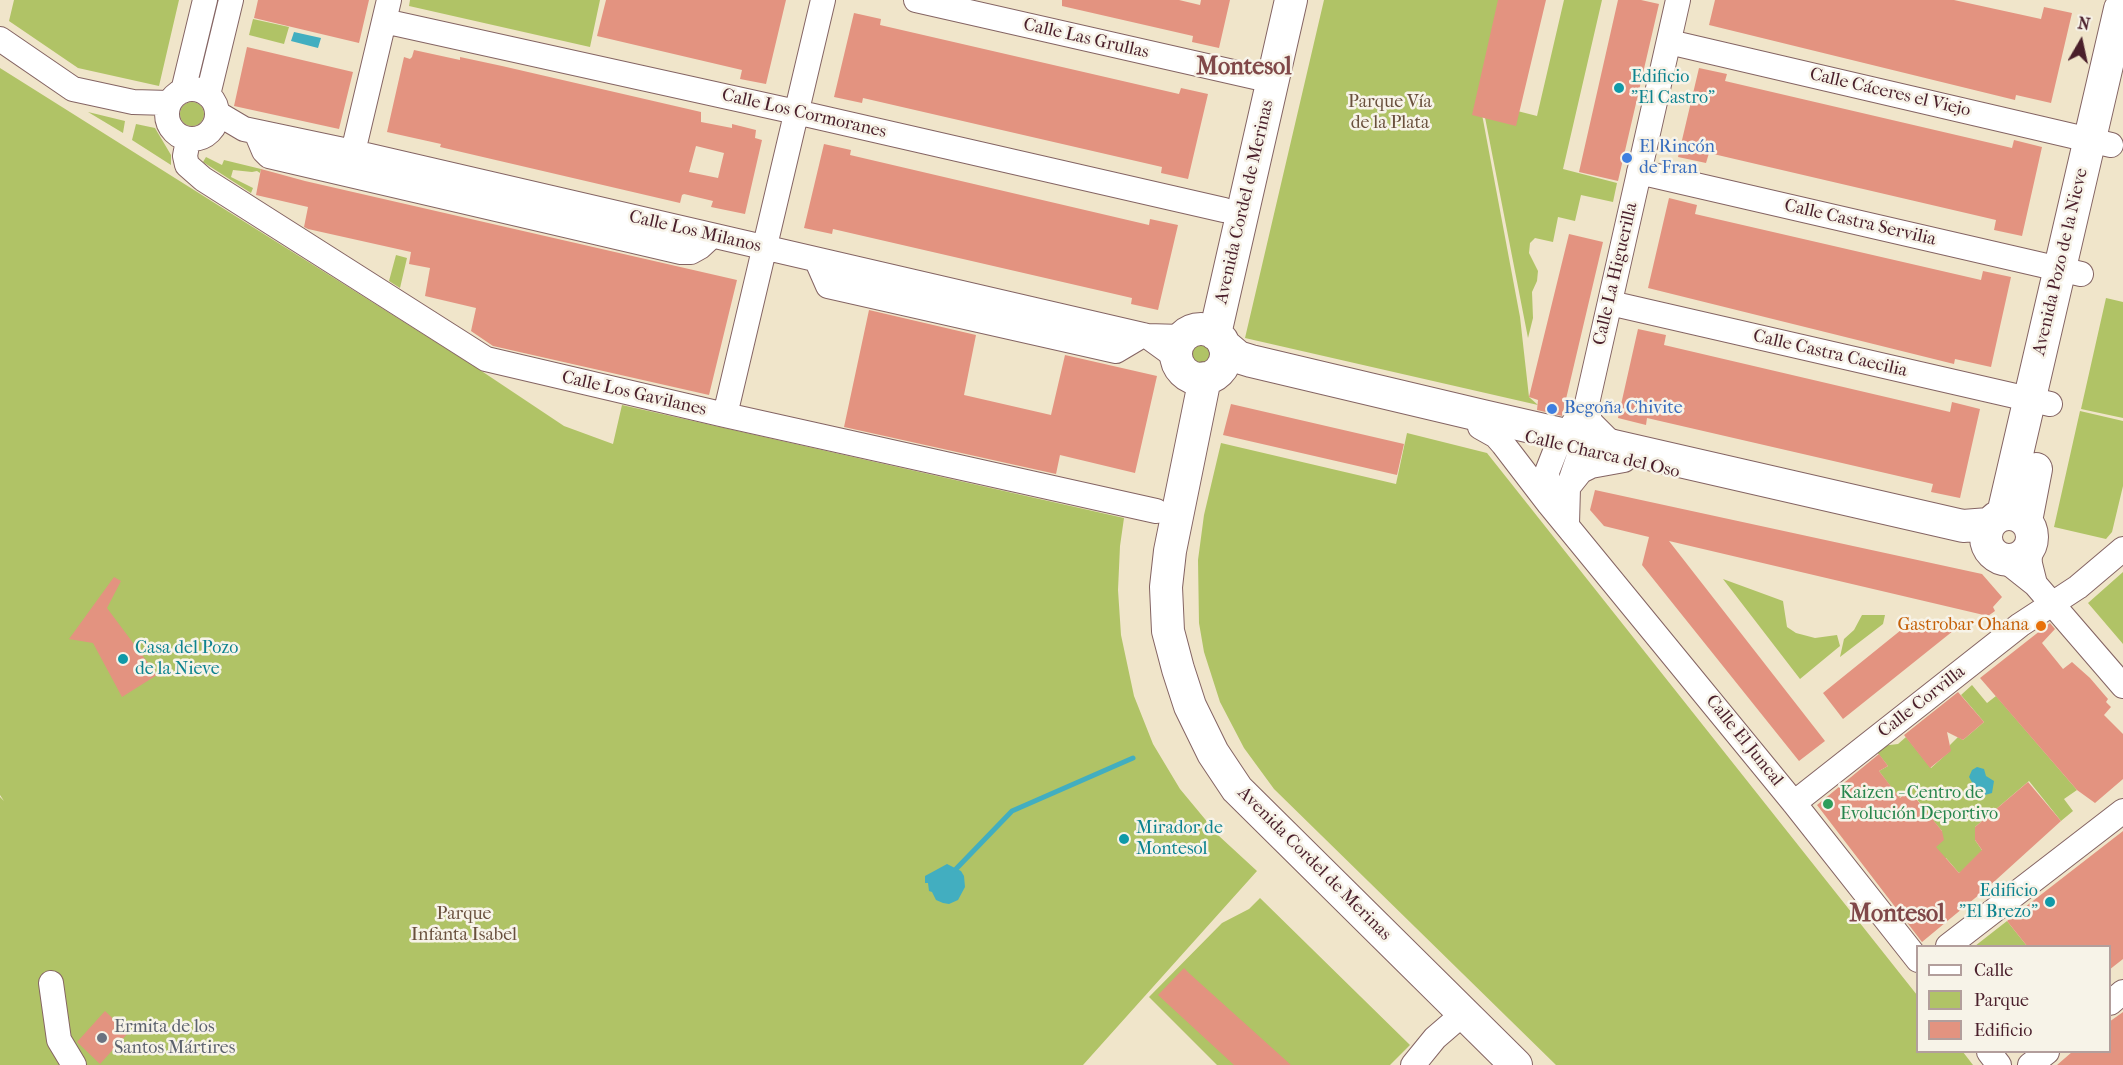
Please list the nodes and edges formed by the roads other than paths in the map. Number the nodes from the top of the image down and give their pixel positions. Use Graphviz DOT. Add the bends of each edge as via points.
graph roads {
  1 [pos="205,0"];
  2 [pos="231,0"];
  3 [pos="823,0"];
  4 [pos="916,0"];
  5 [pos="1274,0"];
  6 [pos="1291,0"];
  7 [pos="1678,0"];
  8 [pos="2119,6"];
  9 [pos="386,11"];
  10 [pos="0,39"];
  11 [pos="1669,42"];
  12 [pos="1255,77"];
  13 [pos="2123,90"];
  14 [pos="173,105"];
  15 [pos="796,112"];
  16 [pos="206,120"];
  17 [pos="250,131"];
  18 [pos="2100,142"];
  19 [pos="353,152"];
  20 [pos="1639,171"];
  21 [pos="1224,210"];
  22 [pos="712,236"];
  23 [pos="764,249"];
  24 [pos="2070,272"];
  25 [pos="1610,303"];
  26 [pos="1200,353"];
  27 [pos="2040,402"];
  28 [pos="725,415"];
  29 [pos="1480,427"];
  30 [pos="1572,431"];
  31 [pos="1622,453"];
  32 [pos="1568,488"];
  33 [pos="1549,504"];
  34 [pos="1156,511"];
  35 [pos="1567,524"];
  36 [pos="2000,534"];
  37 [pos="2123,549"];
  38 [pos="2052,605"];
  39 [pos="2123,686"];
  40 [pos="1794,803"];
  41 [pos="2123,811"];
  42 [pos="1949,945"];
  43 [pos="1916,959"];
  44 [pos="51,983"];
  45 [pos="1456,1020"];
  46 [pos="1990,1053"];
  47 [pos="2046,1053"];
  48 [pos="74,1065"];
  49 [pos="1413,1065"];
  50 [pos="1487,1065"];
  51 [pos="1516,1065"];
  52 [pos="1999,1065"];
  53 [pos="2030,1065"];
  1 -- 14 [label="street"];
  2 -- 16 [label="street, Calle Los Gavilanes"];
  3 -- 15 [label="street"];
  4 -- 12 [label="street, Calle Las Grullas"];
  5 -- 12 [label="main road, Avenida Cordel de Merinas"];
  6 -- 26 [label="main road, Avenida Cordel de Merinas"];
  7 -- 11 [label="street, Calle La Higuerilla"];
  8 -- 18 [label="main road, Avenida Pozo de la Nieve"];
  9 -- 15 [label="street, Calle Los Cormoranes"];
  9 -- 19 [label="street"];
  10 -- 14 [label="street" via="73,89 133,102"];
  11 -- 18 [label="street, Calle Cáceres el Viejo"];
  11 -- 20 [label="street, Calle La Higuerilla"];
  12 -- 21 [label="main road, Avenida Cordel de Merinas"];
  13 -- 18 [label="main road, Avenida Pozo de la Nieve"];
  14 -- 16 [label="street" via="196,90"];
  14 -- 16 [label="street" via="177,135"];
  15 -- 21 [label="street, Calle Los Cormoranes"];
  15 -- 23 [label="street"];
  16 -- 17 [label="street, Calle Los Milanos"];
  16 -- 28 [label="street, Calle Los Gavilanes" via="185,156 188,165 203,179 486,359"];
  17 -- 19 [label="street, Calle Los Milanos"];
  17 -- 22 [label="street" via="269,156 670,249 691,252"];
  18 -- 24 [label="main road, Avenida Pozo de la Nieve"];
  19 -- 22 [label="street, Calle Los Milanos"];
  20 -- 24 [label="street, Calle Castra Servilia"];
  20 -- 25 [label="street, Calle La Higuerilla"];
  21 -- 26 [label="main road, Avenida Cordel de Merinas"];
  22 -- 23 [label="street, Calle Los Milanos"];
  23 -- 26 [label="street, Calle Los Milanos" via="1145,336"];
  23 -- 28 [label="street"];
  24 -- 27 [label="main road, Avenida Pozo de la Nieve"];
  25 -- 27 [label="street, Calle Castra Caecilia"];
  25 -- 30 [label="street, Calle La Higuerilla"];
  26 -- 29 [label="main road, Calle Charca del Oso" via="1238,373"];
  26 -- 30 [label="main road, Calle Charca del Oso" via="1238,357"];
  26 -- 34 [label="main road, Avenida Cordel de Merinas"];
  26 -- 45 [label="main road, Avenida Cordel de Merinas" via="1166,587 1168,631 1190,706 1213,753 1237,789"];
  27 -- 36 [label="main road, Avenida Pozo de la Nieve" via="2028,505"];
  28 -- 34 [label="street, Calle Los Gavilanes"];
  29 -- 30 [label="main road, Calle Charca del Oso"];
  29 -- 33 [label="street, Calle El Juncal" via="1496,436"];
  30 -- 31 [label="main road, Calle Charca del Oso"];
  30 -- 32 [label="street"];
  30 -- 33 [label="street" via="1547,472"];
  31 -- 32 [label="street" via="1574,477"];
  31 -- 36 [label="main road, Calle Charca del Oso"];
  32 -- 35 [label="street"];
  33 -- 35 [label="street, Calle El Juncal"];
  34 -- 45 [label="main road, Avenida Cordel de Merinas" via="1147,588 1150,636 1172,714 1196,763 1222,801"];
  35 -- 40 [label="street, Calle El Juncal"];
  36 -- 38 [label="street" via="2030,564 2035,584"];
  37 -- 38 [label="street, Calle Corvilla"];
  38 -- 39 [label="street"];
  38 -- 40 [label="street, Calle Corvilla" via="2020,625"];
  40 -- 43 [label="street, Calle El Juncal"];
  41 -- 42 [label="street"];
  44 -- 48 [label="street" via="59,1040"];
  45 -- 49 [label="street"];
  45 -- 50 [label="main road, Avenida Cordel de Merinas"];
  45 -- 51 [label="main road, Avenida Cordel de Merinas"];
  46 -- 52 [label="street"];
  47 -- 53 [label="street"];
}
